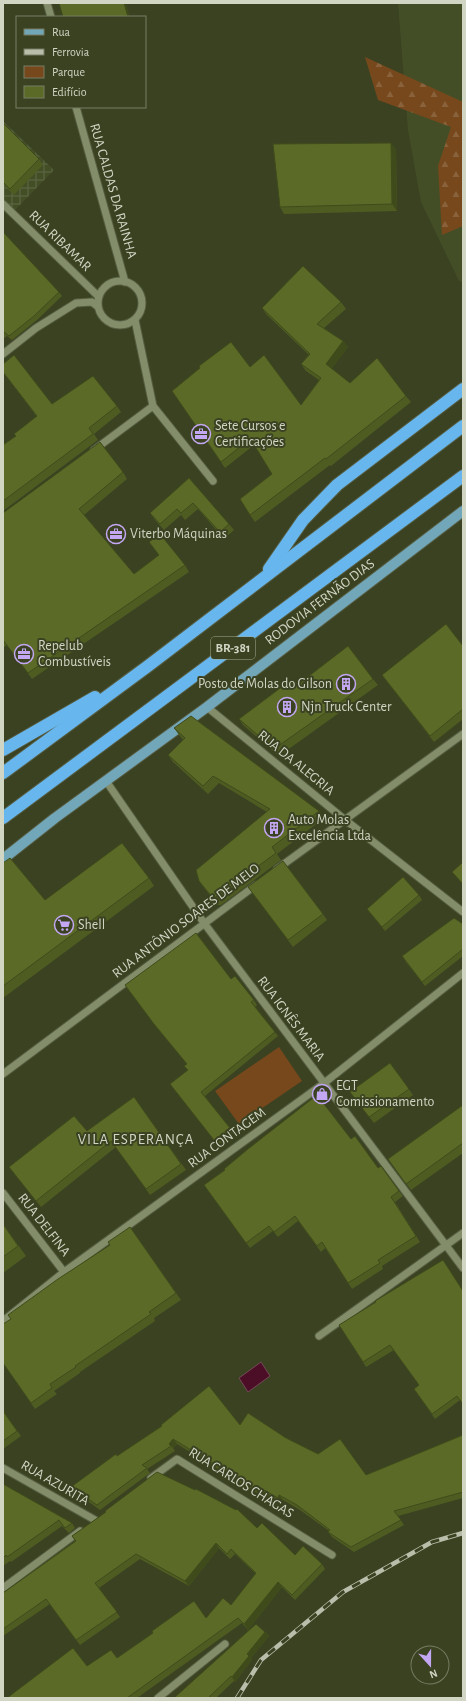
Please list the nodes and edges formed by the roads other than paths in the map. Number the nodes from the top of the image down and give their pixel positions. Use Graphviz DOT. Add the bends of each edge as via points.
graph roads {
  1 [pos="47,3"];
  2 [pos="51,16"];
  3 [pos="76,108"];
  4 [pos="3,204"];
  5 [pos="125,282"];
  6 [pos="98,296"];
  7 [pos="97,306"];
  8 [pos="135,320"];
  9 [pos="3,354"];
  10 [pos="463,389"];
  11 [pos="153,406"];
  12 [pos="463,426"];
  13 [pos="91,452"];
  14 [pos="463,476"];
  15 [pos="213,482"];
  16 [pos="463,511"];
  17 [pos="262,579"];
  18 [pos="148,666"];
  19 [pos="207,707"];
  20 [pos="463,734"];
  21 [pos="3,750"];
  22 [pos="3,773"];
  23 [pos="106,781"];
  24 [pos="3,818"];
  25 [pos="344,819"];
  26 [pos="3,859"];
  27 [pos="274,871"];
  28 [pos="261,881"];
  29 [pos="463,912"];
  30 [pos="204,923"];
  31 [pos="463,973"];
  32 [pos="3,1074"];
  33 [pos="323,1084"];
  34 [pos="3,1194"];
  35 [pos="463,1233"];
  36 [pos="447,1245"];
  37 [pos="463,1268"];
  38 [pos="64,1272"];
  39 [pos="3,1321"];
  40 [pos="318,1336"];
  41 [pos="3,1468"];
  42 [pos="145,1483"];
  43 [pos="101,1516"];
  44 [pos="95,1520"];
  45 [pos="332,1555"];
  46 [pos="3,1588"];
  47 [pos="224,1644"];
  48 [pos="158,1698"];
  1 -- 2 [label="street"];
  3 -- 5 [label="street, RUA CALDAS DA RAINHA"];
  4 -- 6 [label="street, RUA RIBAMAR"];
  5 -- 6 [label="street" via="112,282"];
  5 -- 8 [label="street" via="132,284 141,294 142,308"];
  6 -- 7 [label="street"];
  7 -- 8 [label="street" via="108,323 122,326"];
  7 -- 9 [label="street" via="92,302 76,303 36,328"];
  8 -- 11 [label="street"];
  10 -- 17 [label="highway" via="337,486 302,520"];
  11 -- 13 [label="street"];
  11 -- 15 [label="street"];
  12 -- 17 [label="highway, BR-381"];
  14 -- 24 [label="highway, RODOVIA FERNÃO DIAS / BR-381"];
  16 -- 19 [label="main road, RODOVIA FERNÃO DIAS / BR-381"];
  17 -- 18 [label="highway, BR-381"];
  18 -- 21 [label="highway, BR-381"];
  18 -- 22 [label="highway, BR-381"];
  19 -- 23 [label="main road, RODOVIA FERNÃO DIAS / BR-381"];
  19 -- 25 [label="street, RUA DA ALEGRIA"];
  20 -- 25 [label="street, RUA ANTÔNIO SOARES DE MELO"];
  23 -- 26 [label="main road, RODOVIA FERNÃO DIAS / BR-381"];
  23 -- 30 [label="street, RUA IGNÊS MARIA"];
  25 -- 27 [label="street, RUA ANTÔNIO SOARES DE MELO"];
  25 -- 29 [label="street, RUA DA ALEGRIA"];
  28 -- 30 [label="street, RUA ANTÔNIO SOARES DE MELO"];
  30 -- 32 [label="street, RUA ANTÔNIO SOARES DE MELO"];
  30 -- 33 [label="street, RUA IGNÊS MARIA"];
  31 -- 33 [label="street, RUA CONTAGEM"];
  33 -- 36 [label="street, RUA IGNÊS MARIA"];
  33 -- 38 [label="street, RUA CONTAGEM"];
  34 -- 38 [label="street, RUA DELFINA"];
  35 -- 36 [label="street"];
  36 -- 37 [label="street, RUA IGNÊS MARIA"];
  36 -- 40 [label="street"];
  38 -- 39 [label="street, RUA CONTAGEM"];
  41 -- 44 [label="street, RUA AZURITA"];
  42 -- 45 [label="street, RUA CARLOS CHAGAS" via="177,1459"];
  43 -- 44 [label="street"];
  44 -- 46 [label="street"];
  47 -- 48 [label="street"];
}
